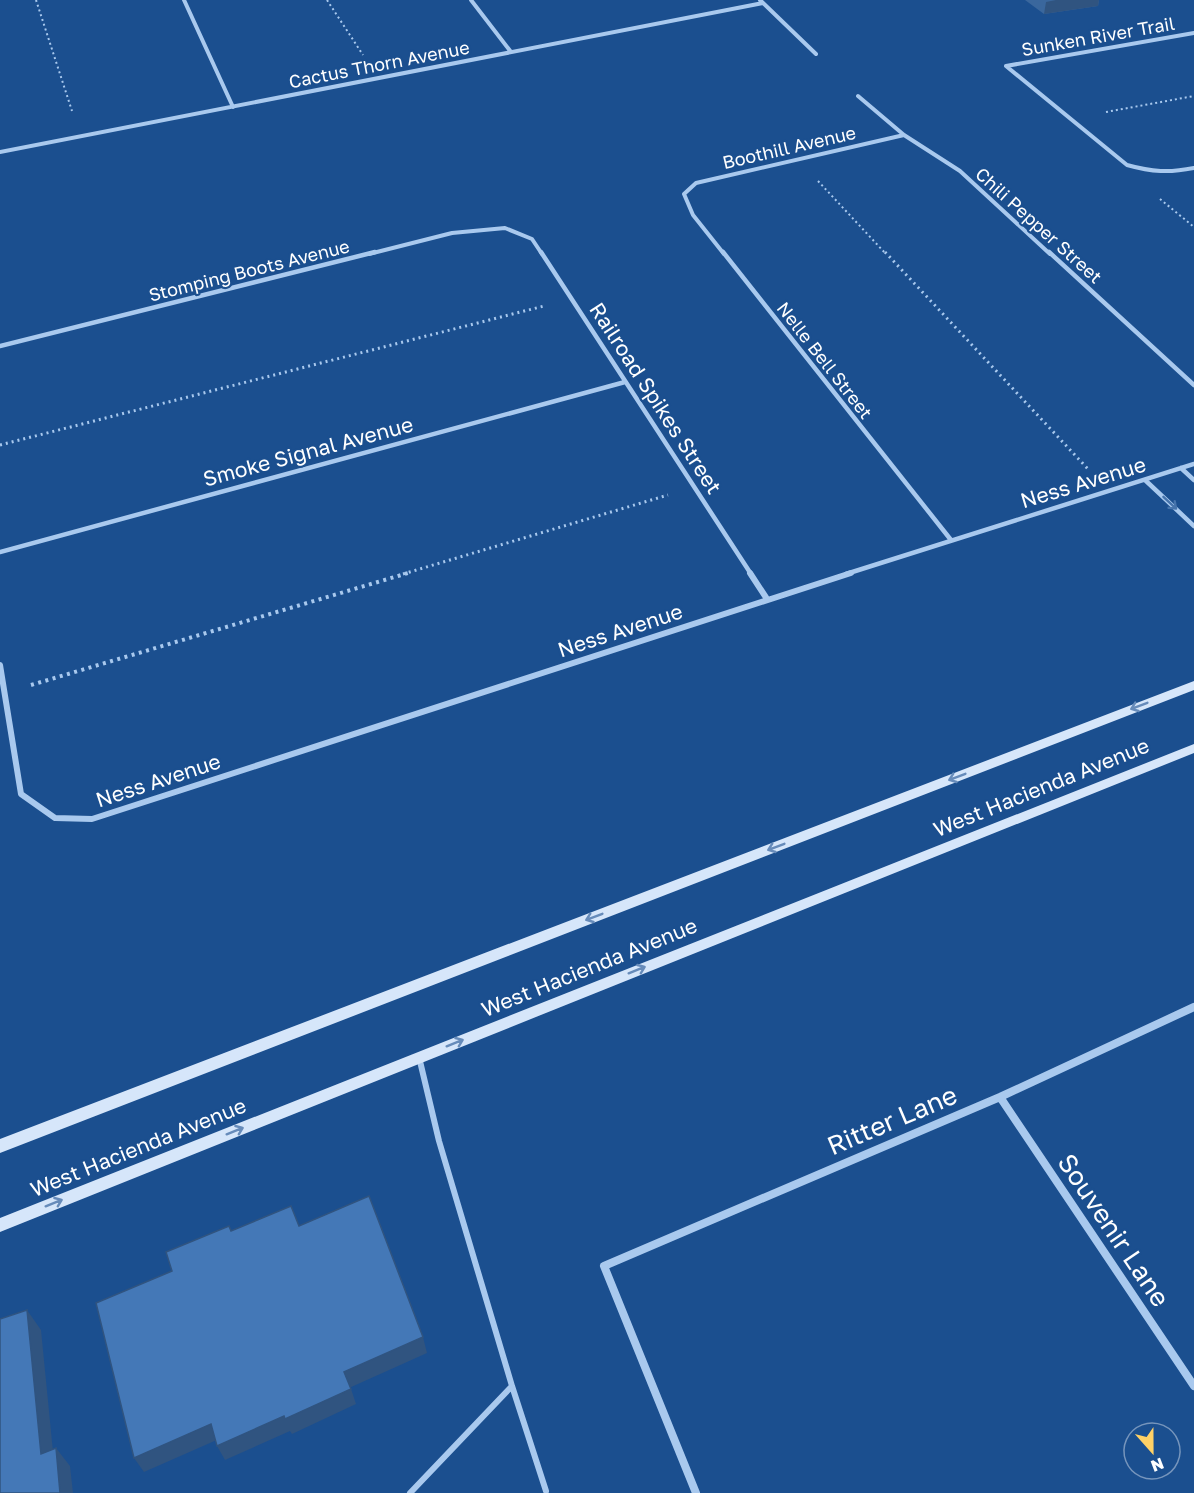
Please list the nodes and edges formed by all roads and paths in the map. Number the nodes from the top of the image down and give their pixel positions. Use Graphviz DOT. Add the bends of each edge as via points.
graph roads {
  1 [pos="36,0"];
  2 [pos="184,0"];
  3 [pos="327,0"];
  4 [pos="471,0"];
  5 [pos="761,1"];
  6 [pos="1194,33"];
  7 [pos="511,52"];
  8 [pos="816,54"];
  9 [pos="378,78"];
  10 [pos="858,96"];
  11 [pos="1194,96"];
  12 [pos="233,106"];
  13 [pos="1071,119"];
  14 [pos="904,135"];
  15 [pos="80,136"];
  16 [pos="0,152"];
  17 [pos="798,159"];
  18 [pos="1194,168"];
  19 [pos="684,194"];
  20 [pos="505,228"];
  21 [pos="571,299"];
  22 [pos="0,346"];
  23 [pos="625,381"];
  24 [pos="1194,385"];
  25 [pos="0,445"];
  26 [pos="1194,464"];
  27 [pos="1181,468"];
  28 [pos="1145,480"];
  29 [pos="1194,480"];
  30 [pos="694,487"];
  31 [pos="1109,491"];
  32 [pos="1194,526"];
  33 [pos="951,540"];
  34 [pos="0,552"];
  35 [pos="767,599"];
  36 [pos="0,665"];
  37 [pos="1194,685"];
  38 [pos="5,693"];
  39 [pos="1194,748"];
  40 [pos="1194,1007"];
  41 [pos="419,1057"];
  42 [pos="1000,1097"];
  43 [pos="0,1146"];
  44 [pos="0,1225"];
  45 [pos="512,1386"];
  46 [pos="1194,1386"];
  47 [pos="546,1491"];
  48 [pos="410,1493"];
  49 [pos="696,1493"];
  1 -- 15 [label="path"];
  2 -- 12 [label="street"];
  3 -- 9 [label="path"];
  4 -- 7 [label="street"];
  5 -- 7 [label="street, Cactus Thorn Avenue"];
  5 -- 8 [label="street"];
  6 -- 13 [label="street, Sunken River Trail" via="1006,66"];
  7 -- 9 [label="street, Cactus Thorn Avenue"];
  9 -- 12 [label="street, Cactus Thorn Avenue"];
  10 -- 14 [label="street, Chili Pepper Street"];
  11 -- 13 [label="path"];
  12 -- 15 [label="street, Cactus Thorn Avenue"];
  13 -- 18 [label="street" via="1134,168 1170,173"];
  14 -- 17 [label="street, Boothill Avenue"];
  14 -- 24 [label="street, Chili Pepper Street" via="960,171"];
  15 -- 16 [label="street, Cactus Thorn Avenue"];
  17 -- 19 [label="street, Boothill Avenue" via="696,183"];
  17 -- 31 [label="path"];
  19 -- 33 [label="street, Nelle Bell Street" via="693,215"];
  20 -- 21 [label="street, Railroad Spikes Street" via="532,239"];
  20 -- 22 [label="street, Stomping Boots Avenue" via="452,233"];
  21 -- 23 [label="street, Railroad Spikes Street"];
  21 -- 25 [label="path"];
  23 -- 30 [label="street, Railroad Spikes Street"];
  23 -- 34 [label="street, Smoke Signal Avenue"];
  26 -- 27 [label="street, Ness Avenue"];
  27 -- 28 [label="street, Ness Avenue"];
  27 -- 29 [label="street"];
  28 -- 31 [label="street, Ness Avenue"];
  28 -- 32 [label="street, one-way"];
  30 -- 35 [label="street, Railroad Spikes Street"];
  30 -- 38 [label="path"];
  31 -- 33 [label="street, Ness Avenue"];
  33 -- 35 [label="street, Ness Avenue"];
  35 -- 38 [label="street, Ness Avenue" via="92,819 55,818 21,794"];
  36 -- 38 [label="street"];
  37 -- 43 [label="main road, West Hacienda Avenue, one-way"];
  41 -- 39 [label="main road, West Hacienda Avenue, one-way"];
  40 -- 42 [label="street, Ritter Lane"];
  44 -- 41 [label="main road, West Hacienda Avenue, one-way"];
  41 -- 45 [label="lane" via="439,1141"];
  42 -- 46 [label="street, Souvenir Lane"];
  42 -- 49 [label="street, Ritter Lane" via="604,1266"];
  45 -- 47 [label="lane"];
  45 -- 48 [label="lane"];
}
